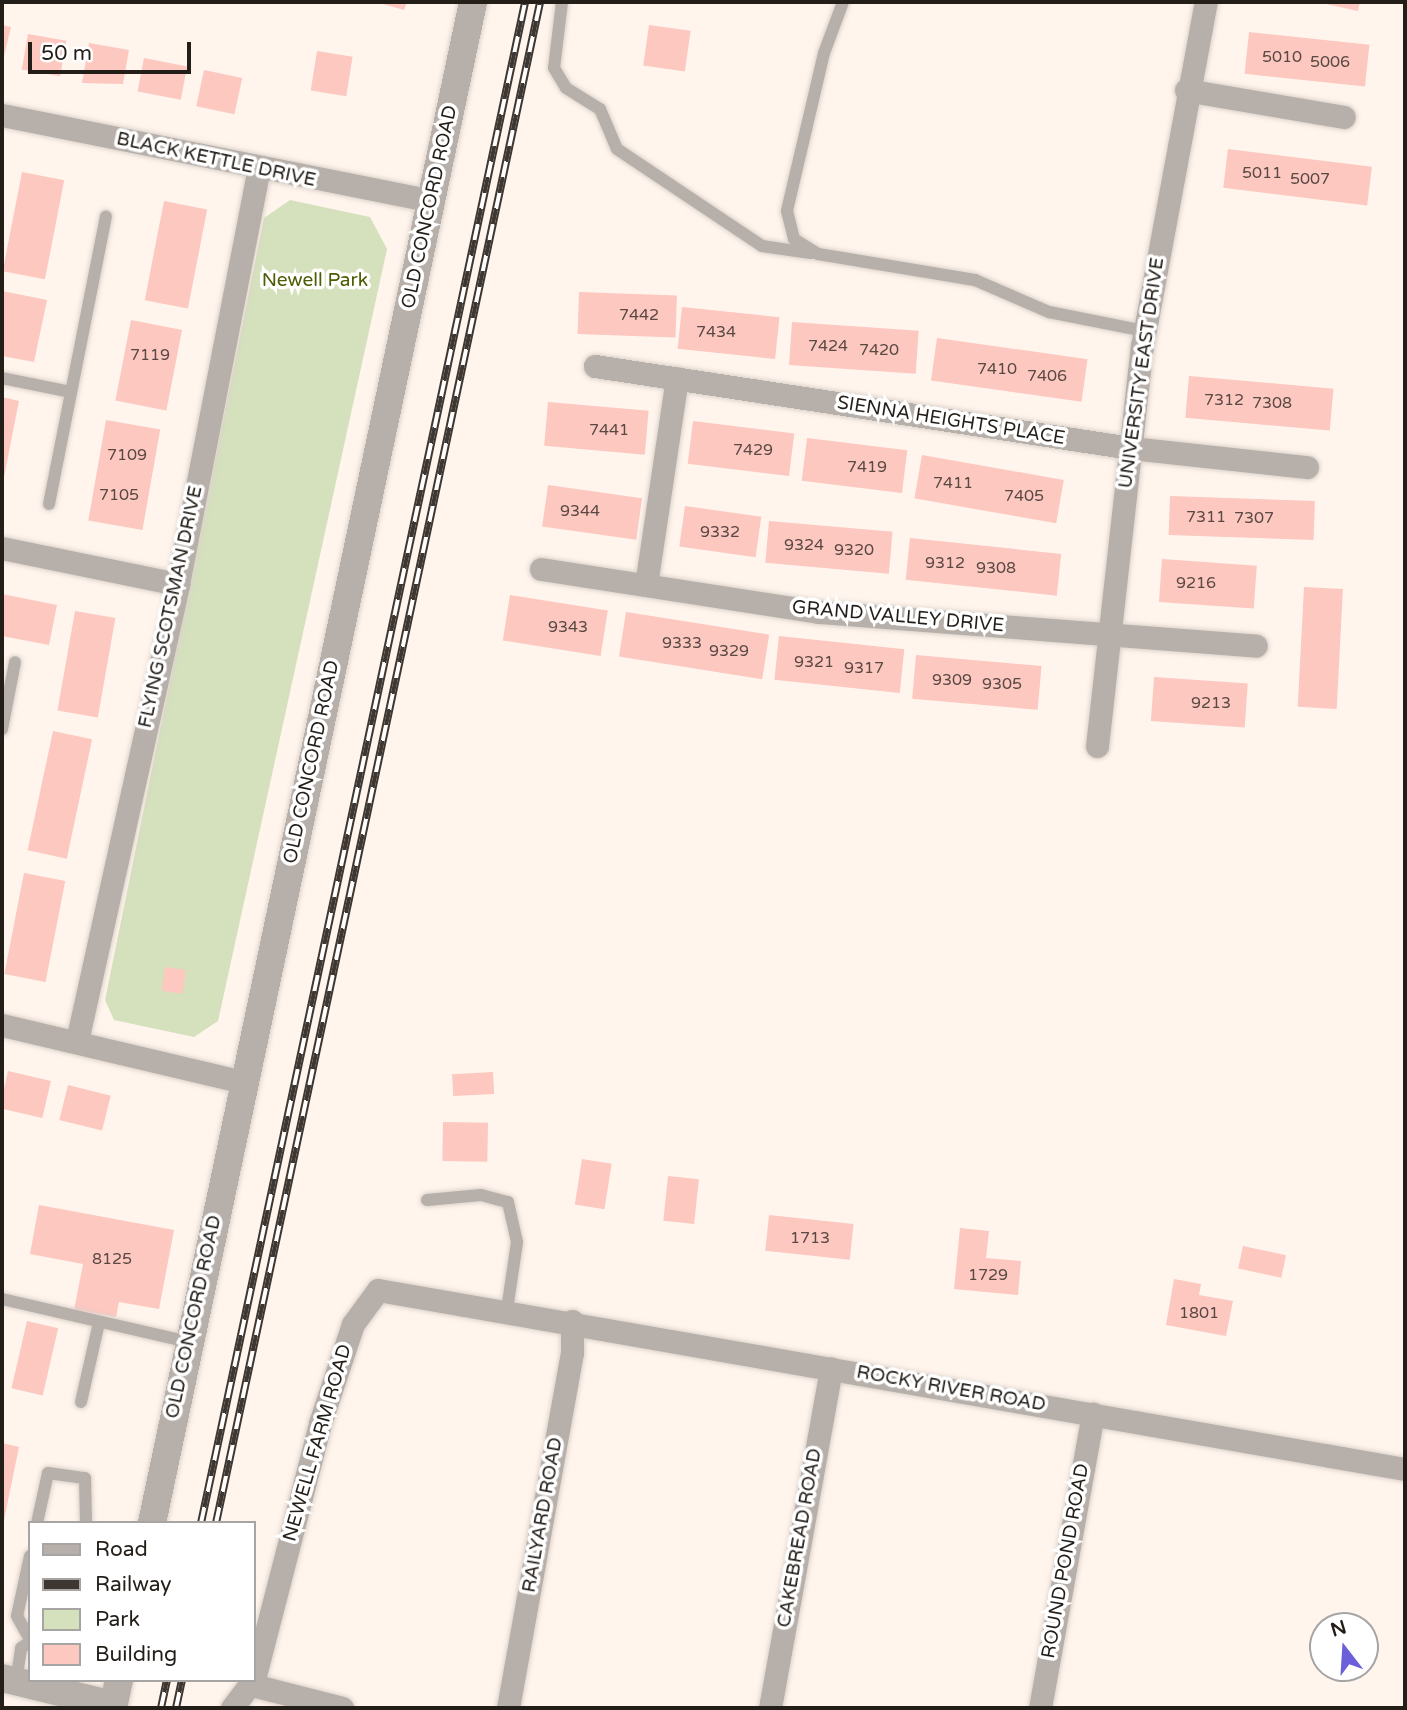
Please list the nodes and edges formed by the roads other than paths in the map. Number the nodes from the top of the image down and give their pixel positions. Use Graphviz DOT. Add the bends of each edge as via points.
graph roads {
  1 [pos="473,2"];
  2 [pos="562,2"];
  3 [pos="843,2"];
  4 [pos="1206,2"];
  5 [pos="1186,90"];
  6 [pos="2,115"];
  7 [pos="1344,117"];
  8 [pos="258,171"];
  9 [pos="431,201"];
  10 [pos="106,217"];
  11 [pos="818,254"];
  12 [pos="1145,331"];
  13 [pos="595,366"];
  14 [pos="2,378"];
  15 [pos="677,379"];
  16 [pos="71,392"];
  17 [pos="1131,448"];
  18 [pos="1307,467"];
  19 [pos="49,504"];
  20 [pos="2,548"];
  21 [pos="541,569"];
  22 [pos="178,584"];
  23 [pos="646,585"];
  24 [pos="1110,635"];
  25 [pos="1256,646"];
  26 [pos="15,662"];
  27 [pos="2,729"];
  28 [pos="1097,746"];
  29 [pos="2,1025"];
  30 [pos="77,1041"];
  31 [pos="244,1082"];
  32 [pos="427,1200"];
  33 [pos="2,1299"];
  34 [pos="501,1309"];
  35 [pos="572,1321"];
  36 [pos="99,1323"];
  37 [pos="188,1342"];
  38 [pos="831,1368"];
  39 [pos="81,1402"];
  40 [pos="1093,1414"];
  41 [pos="1405,1469"];
  42 [pos="37,1521"];
  43 [pos="86,1521"];
  44 [pos="152,1521"];
  45 [pos="28,1565"];
  46 [pos="28,1636"];
  47 [pos="28,1642"];
  48 [pos="256,1669"];
  49 [pos="9,1680"];
  50 [pos="252,1682"];
  51 [pos="256,1682"];
  52 [pos="116,1698"];
  53 [pos="232,1708"];
  54 [pos="342,1708"];
  55 [pos="508,1708"];
  56 [pos="770,1708"];
  57 [pos="1040,1708"];
  1 -- 9 [label="street, OLD CONCORD ROAD"];
  2 -- 11 [label="lane" via="554,68 566,88 600,109 617,149 762,246"];
  3 -- 11 [label="lane" via="824,53 787,212 794,239"];
  4 -- 5 [label="street, UNIVERSITY EAST DRIVE"];
  5 -- 7 [label="street"];
  5 -- 12 [label="street, UNIVERSITY EAST DRIVE"];
  6 -- 8 [label="street, BLACK KETTLE DRIVE"];
  8 -- 9 [label="street, BLACK KETTLE DRIVE"];
  8 -- 22 [label="street, FLYING SCOTSMAN DRIVE"];
  9 -- 31 [label="street, OLD CONCORD ROAD"];
  10 -- 16 [label="lane"];
  11 -- 12 [label="lane" via="975,280 1049,312"];
  12 -- 17 [label="street, UNIVERSITY EAST DRIVE"];
  13 -- 15 [label="street, SIENNA HEIGHTS PLACE"];
  14 -- 16 [label="lane"];
  15 -- 17 [label="street, SIENNA HEIGHTS PLACE"];
  15 -- 23 [label="street"];
  16 -- 19 [label="lane"];
  17 -- 18 [label="street, SIENNA HEIGHTS PLACE"];
  17 -- 24 [label="street, UNIVERSITY EAST DRIVE"];
  20 -- 22 [label="street"];
  21 -- 23 [label="street, GRAND VALLEY DRIVE"];
  22 -- 30 [label="street, FLYING SCOTSMAN DRIVE"];
  23 -- 24 [label="street, GRAND VALLEY DRIVE" via="820,612"];
  24 -- 25 [label="street, GRAND VALLEY DRIVE"];
  24 -- 28 [label="street, UNIVERSITY EAST DRIVE"];
  26 -- 27 [label="lane"];
  29 -- 30 [label="street"];
  30 -- 31 [label="street"];
  31 -- 37 [label="street, OLD CONCORD ROAD"];
  32 -- 34 [label="lane" via="481,1195 508,1202 517,1242"];
  33 -- 36 [label="lane"];
  34 -- 35 [label="street, ROCKY RIVER ROAD"];
  34 -- 48 [label="street, NEWELL FARM ROAD" via="378,1290 353,1324 320,1423"];
  35 -- 38 [label="street, ROCKY RIVER ROAD"];
  35 -- 55 [label="street, RAILYARD ROAD" via="572,1353"];
  36 -- 37 [label="lane"];
  36 -- 39 [label="lane"];
  37 -- 44 [label="street, OLD CONCORD ROAD"];
  38 -- 40 [label="street, ROCKY RIVER ROAD"];
  38 -- 56 [label="street, CAKEBREAD ROAD"];
  40 -- 41 [label="street, ROCKY RIVER ROAD"];
  40 -- 57 [label="street, ROUND POND ROAD"];
  42 -- 43 [label="lane" via="48,1473 85,1478"];
  45 -- 46 [label="lane" via="17,1616"];
  47 -- 49 [label="lane"];
  49 -- 52 [label="street"];
  50 -- 53 [label="street, NEWELL FARM ROAD"];
  51 -- 54 [label="street"];
}
